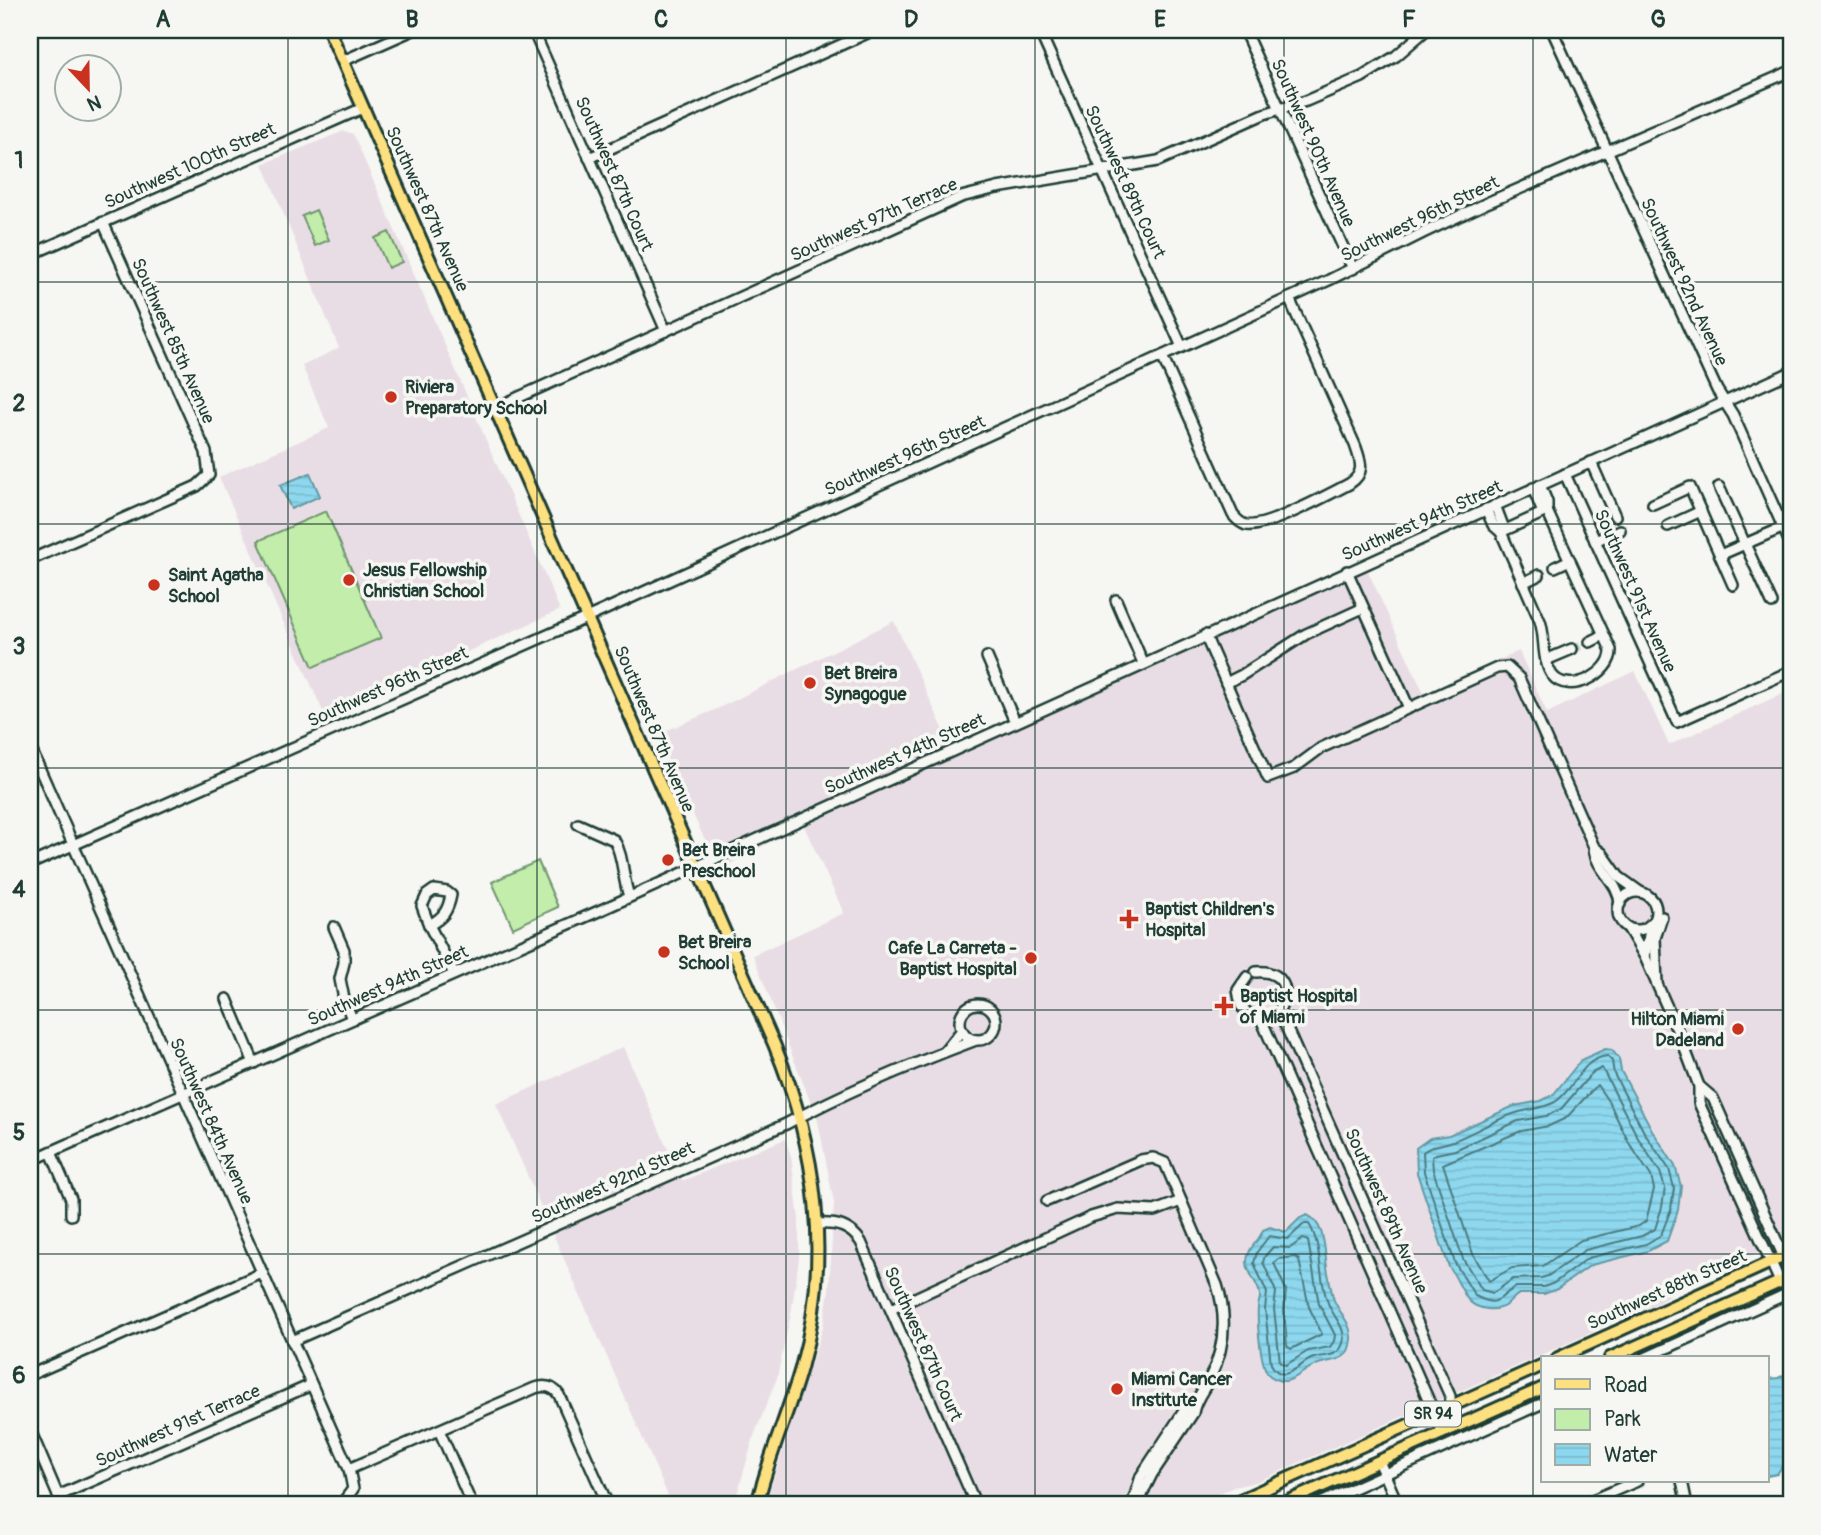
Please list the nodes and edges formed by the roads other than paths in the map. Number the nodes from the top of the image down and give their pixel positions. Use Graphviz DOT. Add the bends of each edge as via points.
graph roads {
  1 [pos="329,30"];
  2 [pos="413,30"];
  3 [pos="533,30"];
  4 [pos="874,30"];
  5 [pos="1039,30"];
  6 [pos="1244,30"];
  7 [pos="1426,30"];
  8 [pos="1552,30"];
  9 [pos="343,61"];
  10 [pos="1791,71"];
  11 [pos="363,108"];
  12 [pos="1280,108"];
  13 [pos="1608,153"];
  14 [pos="589,158"];
  15 [pos="1101,169"];
  16 [pos="103,222"];
  17 [pos="30,255"];
  18 [pos="1353,269"];
  19 [pos="1289,298"];
  20 [pos="666,331"];
  21 [pos="1182,347"];
  22 [pos="1162,356"];
  23 [pos="1791,372"];
  24 [pos="1724,402"];
  25 [pos="495,408"];
  26 [pos="1591,462"];
  27 [pos="1564,474"];
  28 [pos="1536,486"];
  29 [pos="1719,487"];
  30 [pos="1653,504"];
  31 [pos="1490,507"];
  32 [pos="1547,511"];
  33 [pos="1701,511"];
  34 [pos="1615,516"];
  35 [pos="1668,526"];
  36 [pos="1620,530"];
  37 [pos="1787,530"];
  38 [pos="1501,532"];
  39 [pos="1595,541"];
  40 [pos="1745,544"];
  41 [pos="1791,545"];
  42 [pos="1720,555"];
  43 [pos="30,560"];
  44 [pos="1570,560"];
  45 [pos="1555,567"];
  46 [pos="1348,572"];
  47 [pos="1539,575"];
  48 [pos="1523,583"];
  49 [pos="1733,585"];
  50 [pos="1116,600"];
  51 [pos="1772,603"];
  52 [pos="1363,608"];
  53 [pos="587,617"];
  54 [pos="1205,635"];
  55 [pos="1604,635"];
  56 [pos="1590,642"];
  57 [pos="1572,649"];
  58 [pos="987,657"];
  59 [pos="1546,660"];
  60 [pos="1143,663"];
  61 [pos="1791,671"];
  62 [pos="1226,683"];
  63 [pos="1409,708"];
  64 [pos="1015,722"];
  65 [pos="30,747"];
  66 [pos="578,824"];
  67 [pos="73,845"];
  68 [pos="1594,847"];
  69 [pos="30,864"];
  70 [pos="695,866"];
  71 [pos="1641,892"];
  72 [pos="629,896"];
  73 [pos="1620,904"];
  74 [pos="1662,917"];
  75 [pos="1651,924"];
  76 [pos="429,925"];
  77 [pos="334,927"];
  78 [pos="1628,928"];
  79 [pos="1645,957"];
  80 [pos="1256,972"];
  81 [pos="454,974"];
  82 [pos="1247,977"];
  83 [pos="1657,984"];
  84 [pos="227,999"];
  85 [pos="1279,1011"];
  86 [pos="352,1019"];
  87 [pos="1261,1019"];
  88 [pos="962,1030"];
  89 [pos="976,1040"];
  90 [pos="945,1051"];
  91 [pos="254,1063"];
  92 [pos="1699,1086"];
  93 [pos="183,1094"];
  94 [pos="800,1116"];
  95 [pos="51,1152"];
  96 [pos="30,1161"];
  97 [pos="1046,1201"];
  98 [pos="1181,1201"];
  99 [pos="71,1215"];
  100 [pos="818,1224"];
  101 [pos="1788,1255"];
  102 [pos="1772,1262"];
  103 [pos="262,1273"];
  104 [pos="1791,1275"];
  105 [pos="1780,1282"];
  106 [pos="1791,1292"];
  107 [pos="891,1309"];
  108 [pos="1622,1329"];
  109 [pos="292,1341"];
  110 [pos="1647,1342"];
  111 [pos="1562,1356"];
  112 [pos="1614,1356"];
  113 [pos="1651,1356"];
  114 [pos="1653,1356"];
  115 [pos="1541,1366"];
  116 [pos="30,1375"];
  117 [pos="311,1385"];
  118 [pos="1541,1389"];
  119 [pos="1194,1403"];
  120 [pos="1541,1405"];
  121 [pos="1450,1407"];
  122 [pos="1434,1414"];
  123 [pos="1458,1426"];
  124 [pos="30,1430"];
  125 [pos="439,1430"];
  126 [pos="1443,1433"];
  127 [pos="40,1453"];
  128 [pos="30,1457"];
  129 [pos="1379,1461"];
  130 [pos="349,1469"];
  131 [pos="1385,1475"];
  132 [pos="1635,1482"];
  133 [pos="1682,1482"];
  134 [pos="1260,1492"];
  135 [pos="60,1501"];
  136 [pos="341,1505"];
  137 [pos="472,1505"];
  138 [pos="608,1505"];
  139 [pos="757,1505"];
  140 [pos="976,1505"];
  141 [pos="1132,1505"];
  142 [pos="1140,1505"];
  143 [pos="1230,1505"];
  144 [pos="1266,1505"];
  145 [pos="1280,1505"];
  146 [pos="1316,1505"];
  147 [pos="1398,1505"];
  148 [pos="1581,1505"];
  149 [pos="1687,1505"];
  1 -- 9 [label="main road, Southwest 87th Avenue"];
  2 -- 9 [label="street"];
  3 -- 14 [label="street, Southwest 87th Court"];
  4 -- 14 [label="street"];
  5 -- 15 [label="street, Southwest 89th Court"];
  6 -- 12 [label="street, Southwest 90th Avenue"];
  7 -- 12 [label="street, Southwest 97th Terrace" via="1374,70"];
  8 -- 13 [label="street, Southwest 92nd Avenue"];
  9 -- 11 [label="main road, Southwest 87th Avenue"];
  10 -- 13 [label="street, Southwest 96th Street"];
  11 -- 16 [label="street, Southwest 100th Street"];
  11 -- 25 [label="main road, Southwest 87th Avenue"];
  12 -- 15 [label="street, Southwest 97th Terrace" via="1158,161"];
  12 -- 18 [label="street, Southwest 90th Avenue"];
  13 -- 18 [label="street, Southwest 96th Street" via="1467,212"];
  13 -- 24 [label="street, Southwest 92nd Avenue"];
  14 -- 20 [label="street, Southwest 87th Court"];
  15 -- 20 [label="street, Southwest 97th Terrace" via="961,197"];
  15 -- 21 [label="street, Southwest 89th Court"];
  16 -- 17 [label="street, Southwest 100th Street"];
  16 -- 43 [label="street, Southwest 85th Avenue" via="206,452 209,475 197,486"];
  18 -- 19 [label="street, Southwest 96th Street"];
  19 -- 21 [label="street, Southwest 96th Street"];
  19 -- 22 [label="street" via="1362,468 1359,477 1343,487 1270,521 1243,524 1233,515"];
  20 -- 25 [label="street, Southwest 97th Terrace"];
  21 -- 22 [label="street, Southwest 96th Street"];
  22 -- 53 [label="street, Southwest 96th Street"];
  23 -- 24 [label="street, Southwest 94th Street"];
  24 -- 26 [label="street, Southwest 94th Street"];
  24 -- 37 [label="street, Southwest 92nd Avenue"];
  25 -- 53 [label="main road, Southwest 87th Avenue"];
  26 -- 27 [label="street, Southwest 94th Street"];
  26 -- 34 [label="street"];
  27 -- 28 [label="street, Southwest 94th Street"];
  27 -- 39 [label="street, Southwest 91st Avenue"];
  28 -- 31 [label="street, Southwest 94th Street"];
  28 -- 32 [label="street" via="1542,509"];
  29 -- 40 [label="street"];
  30 -- 33 [label="street" via="1690,487"];
  31 -- 38 [label="street" via="1493,526"];
  31 -- 46 [label="street, Southwest 94th Street"];
  32 -- 38 [label="street"];
  32 -- 44 [label="street"];
  33 -- 35 [label="street"];
  33 -- 42 [label="street"];
  36 -- 39 [label="street"];
  37 -- 40 [label="street"];
  37 -- 41 [label="street, Southwest 92nd Avenue"];
  38 -- 48 [label="street"];
  39 -- 61 [label="street, Southwest 91st Avenue" via="1677,722"];
  40 -- 42 [label="street"];
  40 -- 51 [label="street"];
  42 -- 49 [label="street"];
  44 -- 45 [label="street"];
  44 -- 55 [label="street"];
  46 -- 52 [label="street"];
  46 -- 54 [label="street, Southwest 94th Street"];
  47 -- 48 [label="street"];
  48 -- 59 [label="street" via="1544,634"];
  50 -- 60 [label="street"];
  52 -- 62 [label="street" via="1306,634"];
  52 -- 63 [label="street"];
  53 -- 67 [label="street, Southwest 96th Street"];
  53 -- 70 [label="main road, Southwest 87th Avenue"];
  54 -- 60 [label="street, Southwest 94th Street"];
  54 -- 62 [label="street"];
  55 -- 56 [label="street"];
  55 -- 59 [label="street" via="1610,659 1604,670 1592,677 1560,681"];
  57 -- 59 [label="street"];
  58 -- 64 [label="street"];
  60 -- 64 [label="street, Southwest 94th Street"];
  62 -- 63 [label="street" via="1268,778"];
  63 -- 68 [label="street" via="1507,667 1519,678"];
  64 -- 70 [label="street, Southwest 94th Street"];
  65 -- 67 [label="street, Southwest 84th Avenue"];
  66 -- 72 [label="street" via="614,840"];
  67 -- 69 [label="street, Southwest 96th Street"];
  67 -- 93 [label="street, Southwest 84th Avenue"];
  68 -- 71 [label="street" via="1619,877"];
  68 -- 73 [label="street" via="1598,862 1618,889"];
  70 -- 72 [label="street, Southwest 94th Street"];
  70 -- 94 [label="main road, Southwest 87th Avenue" via="778,1053"];
  71 -- 73 [label="street" via="1628,894"];
  71 -- 75 [label="street" via="1655,905"];
  72 -- 81 [label="street, Southwest 94th Street"];
  73 -- 78 [label="street" via="1619,916"];
  74 -- 83 [label="street" via="1655,939"];
  75 -- 78 [label="street" via="1638,930"];
  75 -- 79 [label="street"];
  76 -- 81 [label="street"];
  77 -- 86 [label="street" via="344,950 340,979"];
  78 -- 79 [label="street"];
  79 -- 83 [label="street"];
  80 -- 85 [label="street" via="1271,973 1283,983 1286,998"];
  81 -- 86 [label="street, Southwest 94th Street"];
  82 -- 87 [label="street" via="1238,990 1241,1006"];
  83 -- 92 [label="street"];
  84 -- 91 [label="street"];
  85 -- 87 [label="street"];
  85 -- 121 [label="street, Southwest 89th Avenue" via="1450,1396"];
  86 -- 91 [label="street, Southwest 94th Street"];
  87 -- 122 [label="street"];
  88 -- 89 [label="street"];
  88 -- 89 [label="street" via="966,1009 987,1007 995,1015 995,1027 988,1037"];
  88 -- 90 [label="street, Southwest 92nd Street"];
  89 -- 90 [label="street, Southwest 92nd Street"];
  90 -- 94 [label="street, Southwest 92nd Street"];
  91 -- 93 [label="street, Southwest 94th Street"];
  92 -- 101 [label="street" via="1713,1098"];
  92 -- 102 [label="street" via="1699,1103"];
  93 -- 95 [label="street, Southwest 94th Street"];
  93 -- 103 [label="street, Southwest 84th Avenue"];
  94 -- 100 [label="main road, Southwest 87th Avenue"];
  94 -- 109 [label="street, Southwest 92nd Street"];
  95 -- 96 [label="street, Southwest 94th Street"];
  95 -- 99 [label="street" via="71,1199"];
  97 -- 98 [label="street" via="1147,1158 1165,1163"];
  98 -- 107 [label="street" via="1155,1211 1118,1209 1091,1217"];
  98 -- 119 [label="street" via="1223,1301 1217,1363"];
  100 -- 107 [label="street, Southwest 87th Court" via="839,1224 857,1236"];
  100 -- 139 [label="main road, Southwest 87th Avenue" via="816,1285 805,1353"];
  101 -- 102 [label="main road, Southwest 88th Street"];
  101 -- 104 [label="street"];
  102 -- 105 [label="street"];
  102 -- 108 [label="main road, Southwest 88th Street"];
  103 -- 109 [label="street, Southwest 84th Avenue"];
  103 -- 116 [label="street"];
  104 -- 105 [label="main road"];
  105 -- 110 [label="main road"];
  106 -- 114 [label="street"];
  107 -- 140 [label="street, Southwest 87th Court"];
  108 -- 110 [label="main road"];
  108 -- 111 [label="main road, Southwest 88th Street"];
  109 -- 117 [label="street, Southwest 84th Avenue"];
  110 -- 112 [label="main road"];
  110 -- 113 [label="street"];
  115 -- 121 [label="main road, SR 94"];
  117 -- 130 [label="street, Southwest 84th Avenue"];
  117 -- 135 [label="street, Southwest 91st Terrace"];
  118 -- 123 [label="main road, SR 94"];
  119 -- 141 [label="street" via="1186,1408 1141,1476"];
  119 -- 142 [label="street" via="1193,1413 1146,1484"];
  120 -- 131 [label="street"];
  121 -- 122 [label="main road, SR 94"];
  121 -- 123 [label="street, Southwest 89th Avenue"];
  122 -- 126 [label="street"];
  122 -- 134 [label="main road, SR 94"];
  123 -- 126 [label="main road, SR 94"];
  124 -- 127 [label="street"];
  125 -- 130 [label="street"];
  125 -- 137 [label="street"];
  125 -- 138 [label="street" via="535,1388 550,1387 559,1395"];
  126 -- 129 [label="main road, SR 94"];
  127 -- 128 [label="street"];
  127 -- 135 [label="street"];
  129 -- 131 [label="street"];
  129 -- 145 [label="main road, SR 94"];
  130 -- 136 [label="street" via="353,1489"];
  131 -- 146 [label="street"];
  131 -- 147 [label="street"];
  132 -- 148 [label="street"];
  133 -- 149 [label="street"];
  134 -- 143 [label="main road, SR 94"];
  134 -- 144 [label="main road"];
}
